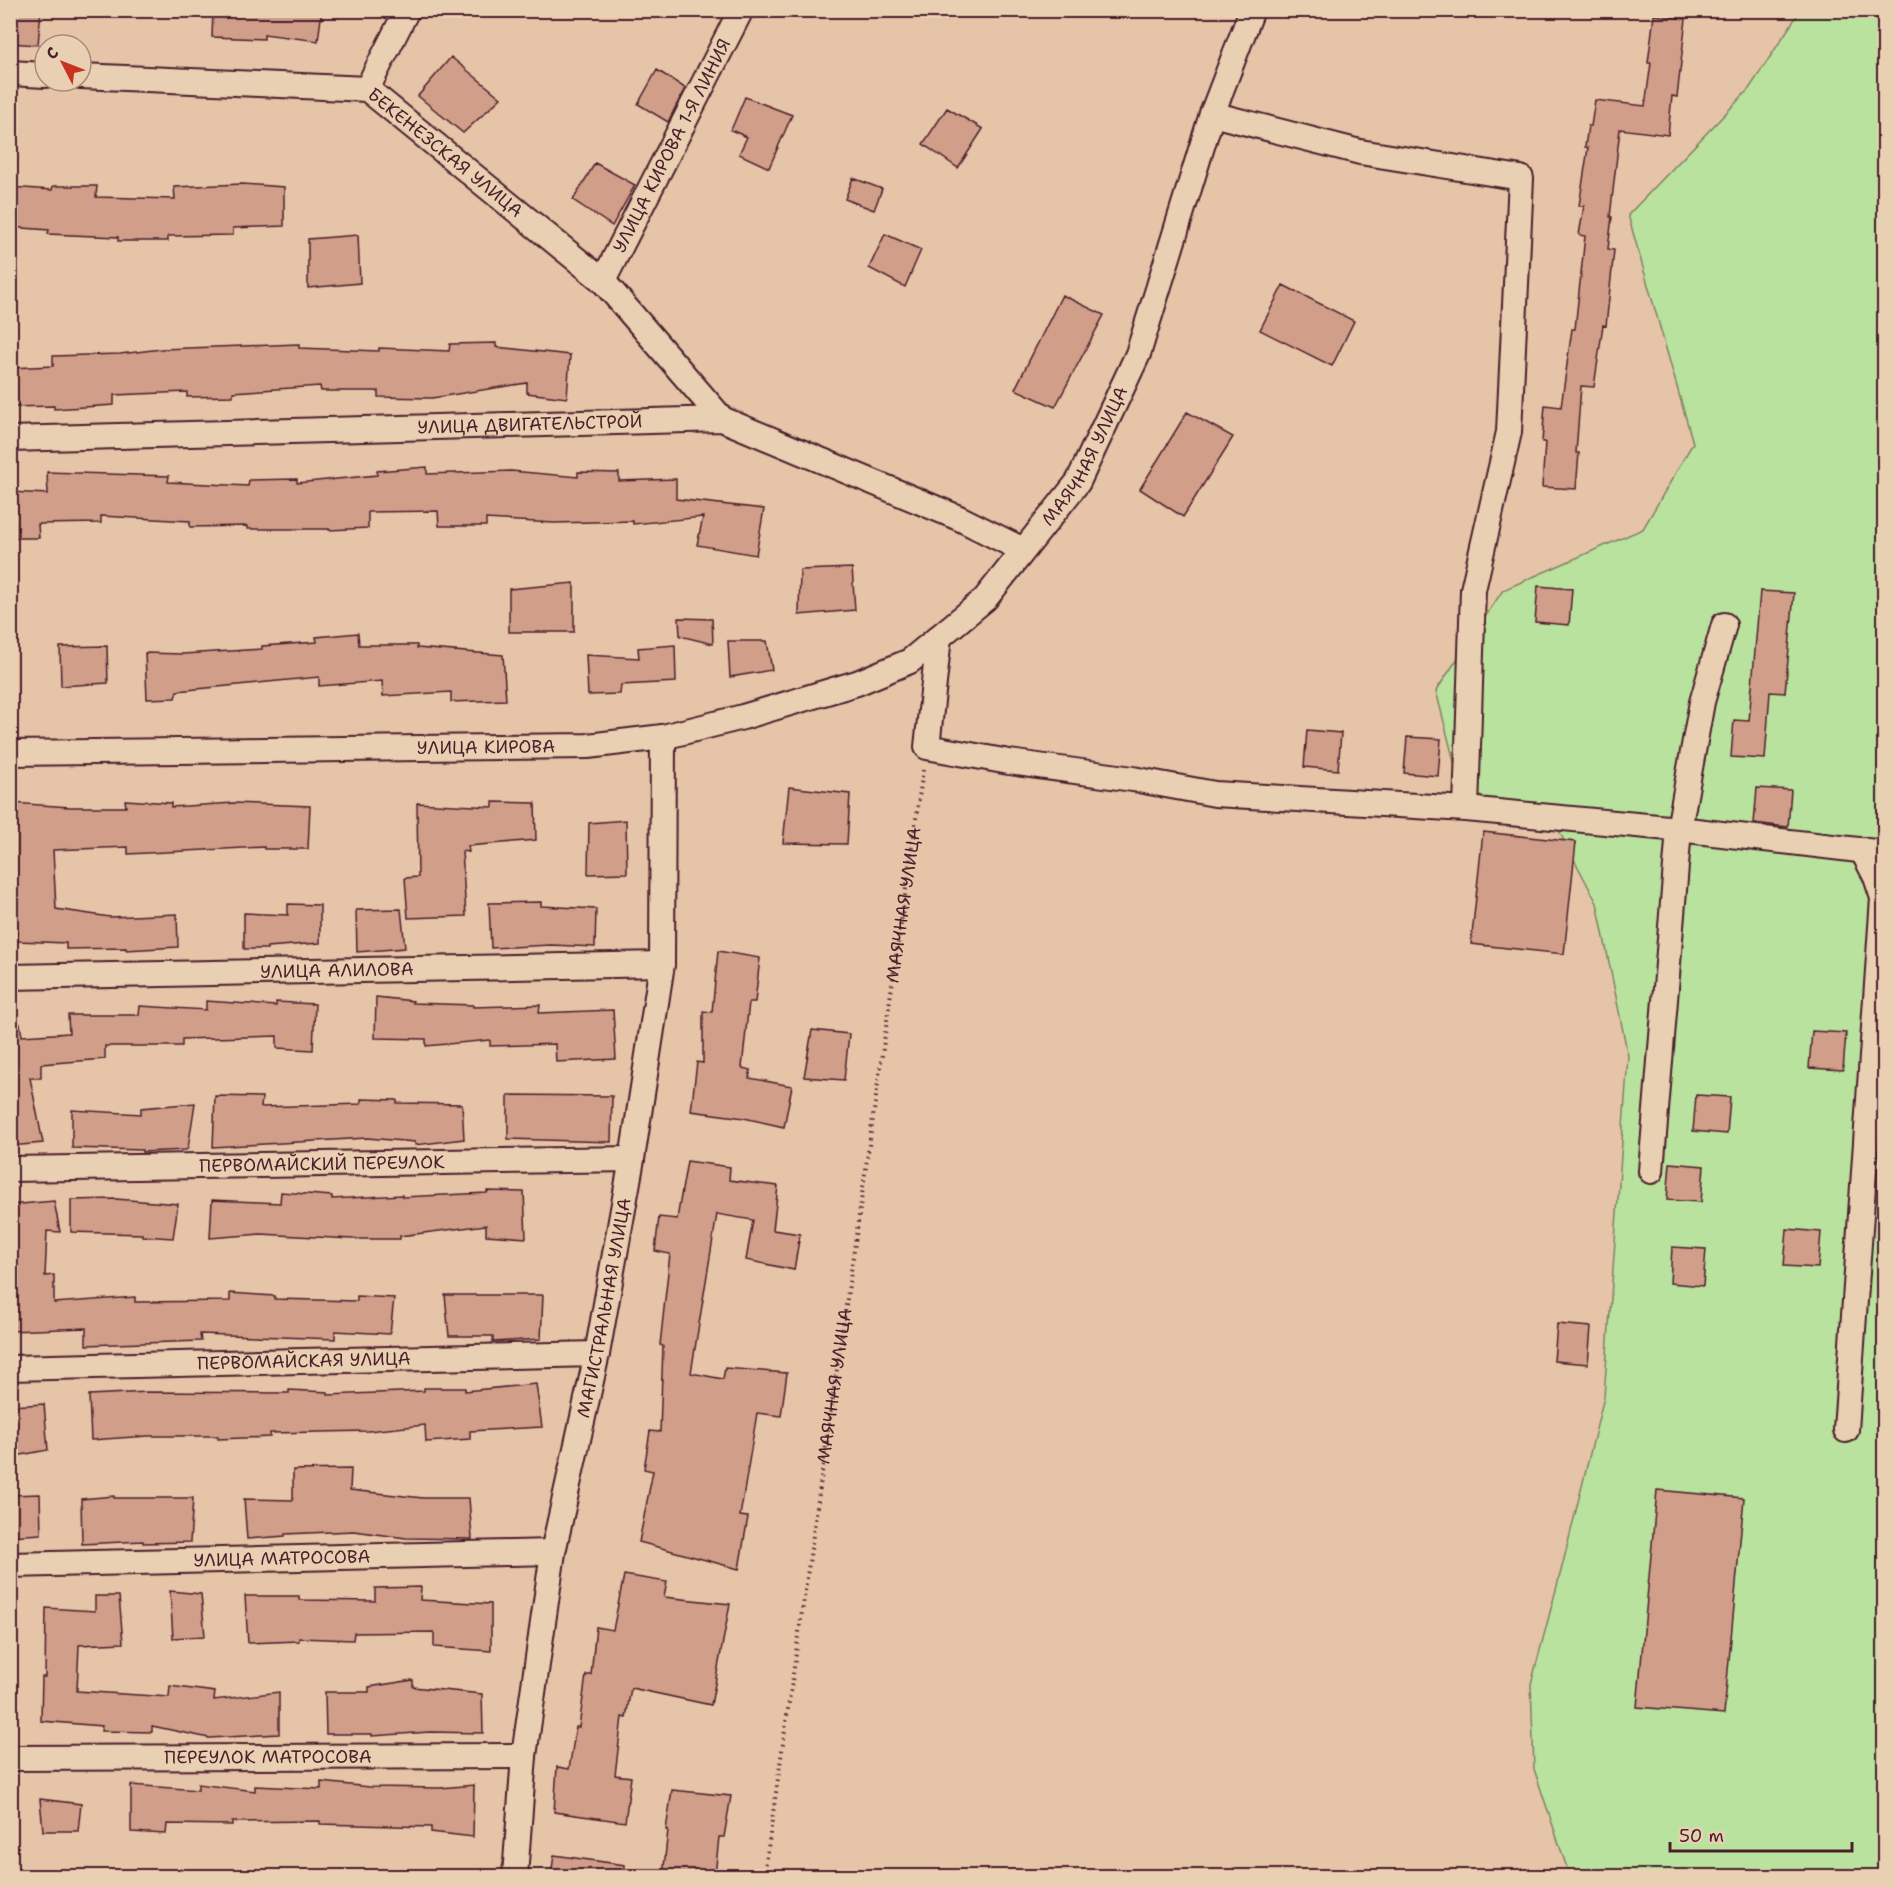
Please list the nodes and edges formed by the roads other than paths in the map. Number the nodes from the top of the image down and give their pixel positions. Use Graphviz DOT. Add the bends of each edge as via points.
graph roads {
  1 [pos="407,10"];
  2 [pos="741,10"];
  3 [pos="1252,10"];
  4 [pos="10,73"];
  5 [pos="33,74"];
  6 [pos="93,77"];
  7 [pos="367,89"];
  8 [pos="1212,114"];
  9 [pos="603,281"];
  10 [pos="722,419"];
  11 [pos="10,440"];
  12 [pos="1023,550"];
  13 [pos="1724,625"];
  14 [pos="939,637"];
  15 [pos="663,737"];
  16 [pos="10,753"];
  17 [pos="1466,809"];
  18 [pos="1679,828"];
  19 [pos="1873,851"];
  20 [pos="662,964"];
  21 [pos="10,977"];
  22 [pos="632,1159"];
  23 [pos="10,1169"];
  24 [pos="1651,1171"];
  25 [pos="597,1354"];
  26 [pos="10,1368"];
  27 [pos="1846,1430"];
  28 [pos="553,1552"];
  29 [pos="10,1565"];
  30 [pos="524,1756"];
  31 [pos="10,1758"];
  32 [pos="515,1876"];
  1 -- 7 [label="street"];
  2 -- 9 [label="street, УЛИЦА КИРОВА 1-Я ЛИНИЯ"];
  3 -- 8 [label="street, МАЯЧНАЯ УЛИЦА"];
  4 -- 5 [label="street"];
  6 -- 7 [label="street, БЕКЕНЕЗСКАЯ УЛИЦА"];
  7 -- 9 [label="street, БЕКЕНЕЗСКАЯ УЛИЦА"];
  8 -- 12 [label="street, МАЯЧНАЯ УЛИЦА" via="1138,354 1078,482"];
  8 -- 17 [label="street" via="1360,152 1521,178 1509,432 1473,590"];
  9 -- 10 [label="street, БЕКЕНЕЗСКАЯ УЛИЦА"];
  10 -- 11 [label="street, УЛИЦА ДВИГАТЕЛЬСТРОЙ"];
  10 -- 12 [label="street, УЛИЦА ДВИГАТЕЛЬСТРОЙ" via="959,518"];
  12 -- 14 [label="street, МАЯЧНАЯ УЛИЦА" via="986,599"];
  13 -- 18 [label="street" via="1702,702"];
  14 -- 15 [label="street, УЛИЦА КИРОВА" via="910,662 857,683"];
  14 -- 17 [label="street" via="927,747 1215,794"];
  15 -- 16 [label="street, УЛИЦА КИРОВА" via="588,746"];
  15 -- 20 [label="street, МАГИСТРАЛЬНАЯ УЛИЦА"];
  17 -- 18 [label="street"];
  18 -- 19 [label="street"];
  18 -- 24 [label="street"];
  19 -- 27 [label="street" via="1883,898"];
  20 -- 21 [label="street, УЛИЦА АЛИЛОВА"];
  20 -- 22 [label="street, МАГИСТРАЛЬНАЯ УЛИЦА"];
  22 -- 23 [label="street, ПЕРВОМАЙСКИЙ ПЕРЕУЛОК"];
  22 -- 25 [label="street, МАГИСТРАЛЬНАЯ УЛИЦА"];
  25 -- 26 [label="street, ПЕРВОМАЙСКАЯ УЛИЦА"];
  25 -- 28 [label="street, МАГИСТРАЛЬНАЯ УЛИЦА"];
  28 -- 29 [label="street, УЛИЦА МАТРОСОВА"];
  28 -- 30 [label="street, МАГИСТРАЛЬНАЯ УЛИЦА"];
  30 -- 31 [label="street, ПЕРЕУЛОК МАТРОСОВА"];
  30 -- 32 [label="street, МАГИСТРАЛЬНАЯ УЛИЦА"];
}
